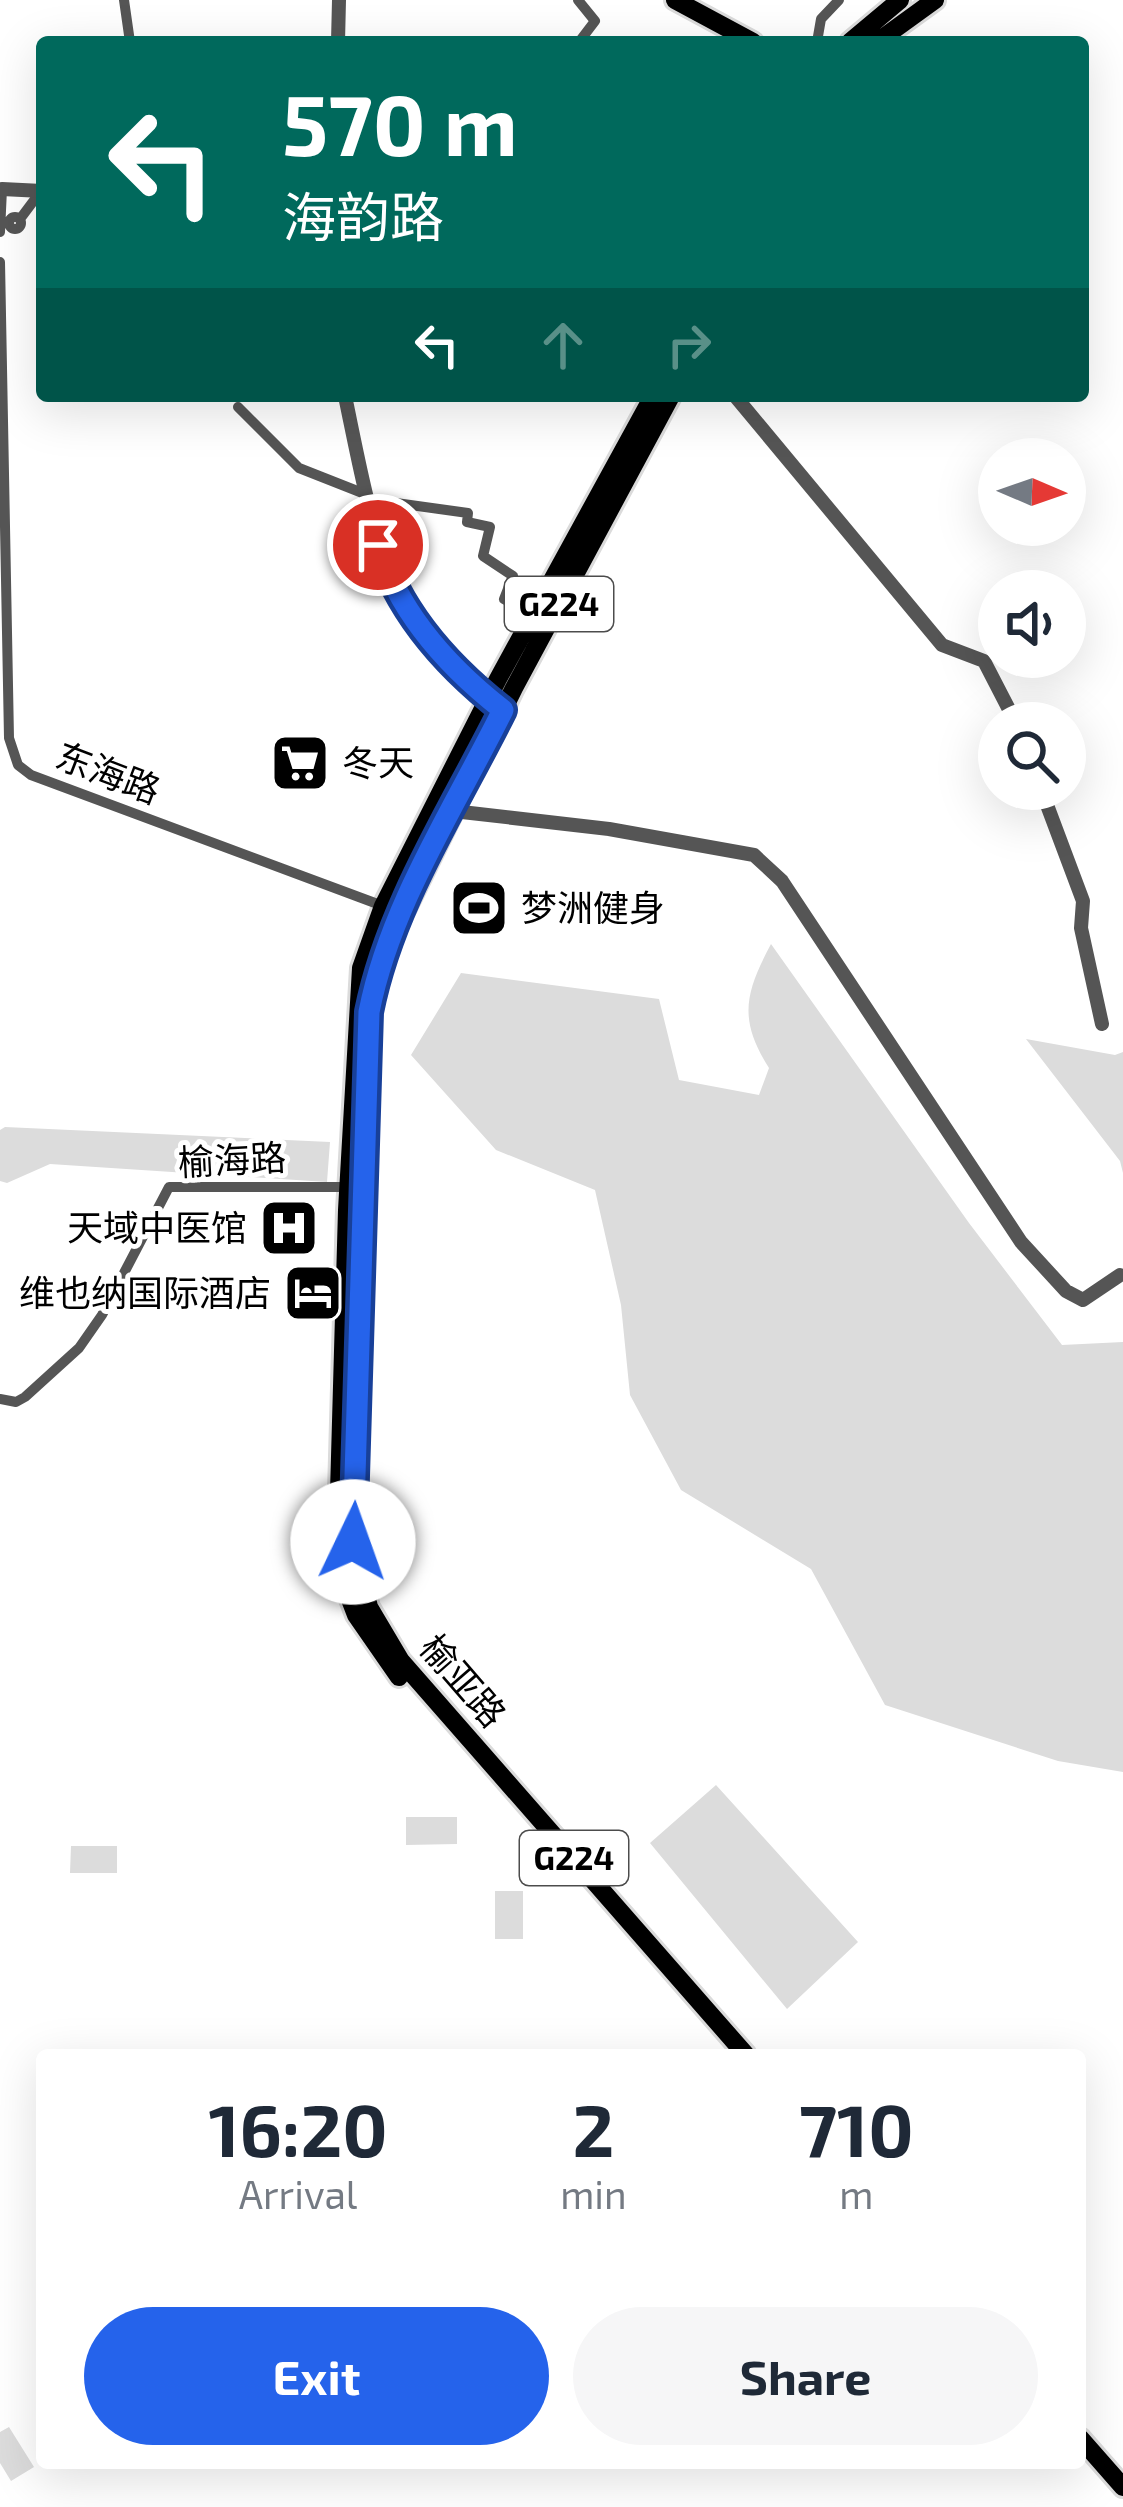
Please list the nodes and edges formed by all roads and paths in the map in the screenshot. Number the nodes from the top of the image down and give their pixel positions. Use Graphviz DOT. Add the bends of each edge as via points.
graph roads {
  1 [pos="124,0"];
  2 [pos="339,0"];
  3 [pos="578,0"];
  4 [pos="675,0"];
  5 [pos="839,0"];
  6 [pos="900,0"];
  7 [pos="935,0"];
  8 [pos="129,36"];
  9 [pos="338,36"];
  10 [pos="584,36"];
  11 [pos="742,36"];
  12 [pos="818,36"];
  13 [pos="857,36"];
  14 [pos="886,36"];
  15 [pos="2,190"];
  16 [pos="36,190"];
  17 [pos="36,196"];
  18 [pos="11,227"];
  19 [pos="0,244"];
  20 [pos="0,262"];
  21 [pos="346,402"];
  22 [pos="649,402"];
  23 [pos="668,402"];
  24 [pos="740,402"];
  25 [pos="238,407"];
  26 [pos="366,497"];
  27 [pos="533,616"];
  28 [pos="1006,702"];
  29 [pos="497,705"];
  30 [pos="1049,810"];
  31 [pos="453,811"];
  32 [pos="383,906"];
  33 [pos="1102,1024"];
  34 [pos="357,1187"];
  35 [pos="1120,1275"];
  36 [pos="0,1399"];
  37 [pos="725,2049"];
  38 [pos="741,2049"];
  39 [pos="1086,2445"];
  40 [pos="1086,2463"];
  41 [pos="1123,2487"];
  42 [pos="1123,2505"];
  1 -- 8 [label="street"];
  2 -- 9 [label="street"];
  3 -- 10 [label="street" via="595,21"];
  4 -- 11 [label="main road"];
  5 -- 12 [label="street"];
  6 -- 13 [label="main road"];
  7 -- 14 [label="main road"];
  15 -- 16 [label="street"];
  15 -- 18 [label="street"];
  17 -- 18 [label="street"];
  18 -- 19 [label="street"];
  20 -- 32 [label="street, 东海路" via="9,738 18,765"];
  21 -- 26 [label="street"];
  22 -- 27 [label="main road, 榆亚路 / G224"];
  23 -- 29 [label="main road, 榆亚路 / G224"];
  24 -- 28 [label="street" via="941,645 985,661"];
  25 -- 26 [label="street" via="299,468"];
  26 -- 27 [label="street" via="468,513 466,522 490,527 483,556 513,576 504,599"];
  26 -- 29 [label="street" via="385,568 403,600 446,661"];
  27 -- 29 [label="main road, 榆亚路 / G224"];
  29 -- 31 [label="main road, 榆亚路 / G224"];
  29 -- 32 [label="main road, 榆亚路 / G224"];
  30 -- 33 [label="street" via="1083,901 1081,928"];
  31 -- 34 [label="main road, 榆亚路 / G224" via="379,963"];
  31 -- 35 [label="street" via="754,855 782,881 1021,1242 1084,1300"];
  32 -- 34 [label="main road, 榆亚路 / G224" via="362,968"];
  34 -- 36 [label="street, 榆海路" via="169,1187 79,1348 25,1397"];
  34 -- 37 [label="main road, 榆亚路 / G224" via="338,1527 356,1615 393,1670"];
  34 -- 38 [label="main road, 榆亚路 / G224" via="353,1542 369,1606 401,1661"];
  39 -- 41 [label="main road"];
  40 -- 42 [label="main road"];
}
